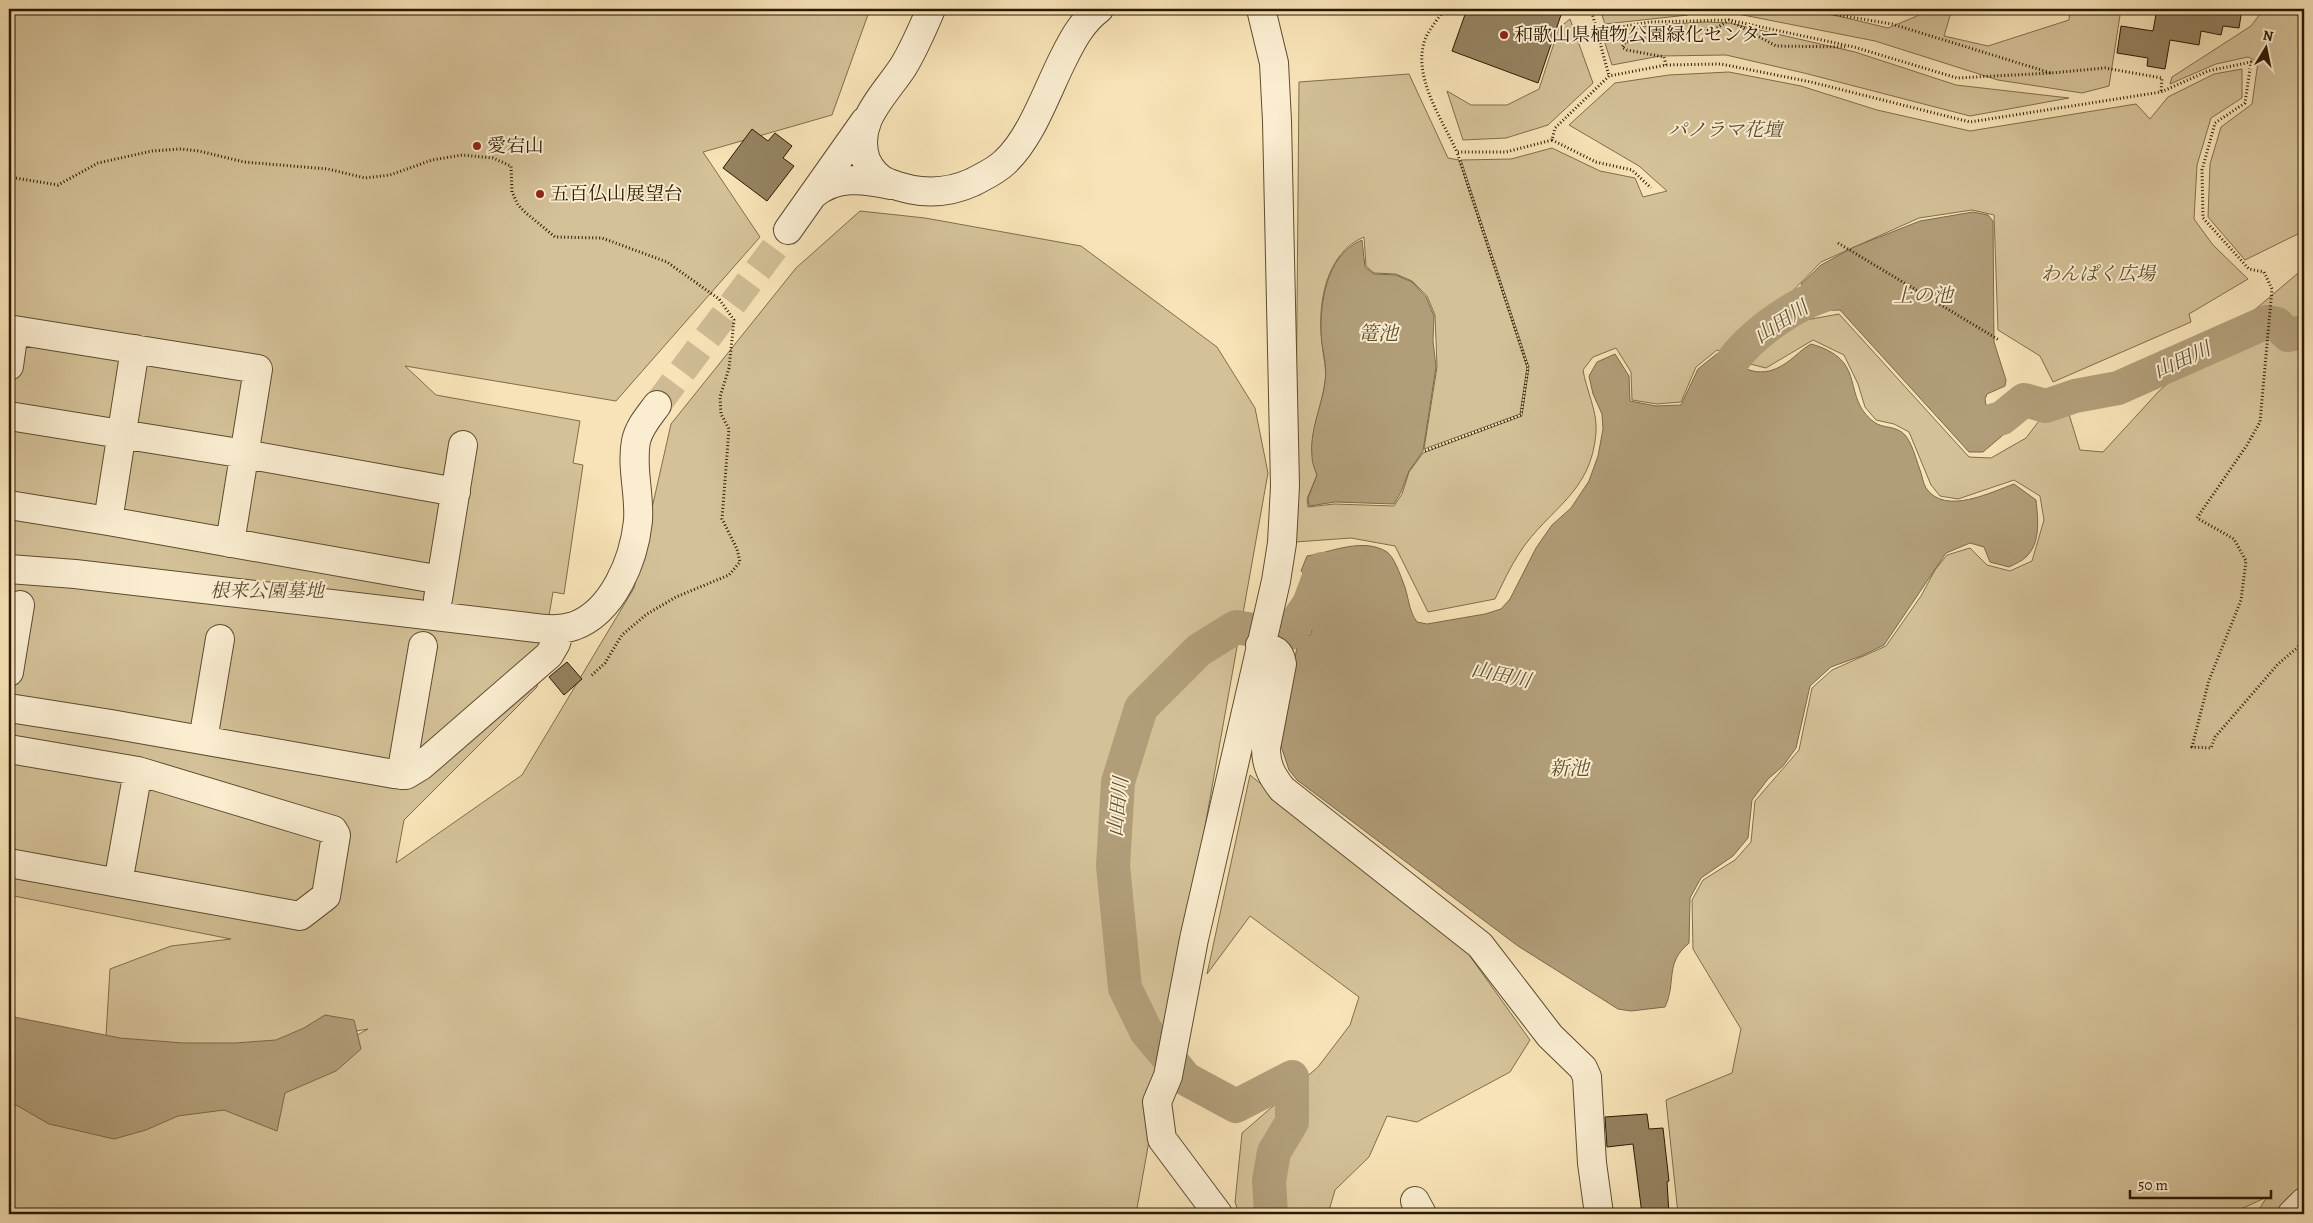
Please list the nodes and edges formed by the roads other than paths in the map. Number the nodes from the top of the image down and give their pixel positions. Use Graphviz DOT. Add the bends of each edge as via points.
graph roads {
  1 [pos="931,9"];
  2 [pos="1099,9"];
  3 [pos="1261,9"];
  4 [pos="865,121"];
  5 [pos="897,186"];
  6 [pos="813,195"];
  7 [pos="788,230"];
  8 [pos="135,349"];
  9 [pos="9,366"];
  10 [pos="657,405"];
  11 [pos="9,416"];
  12 [pos="122,433"];
  13 [pos="464,445"];
  14 [pos="245,454"];
  15 [pos="456,492"];
  16 [pos="9,505"];
  17 [pos="108,521"];
  18 [pos="230,543"];
  19 [pos="9,568"];
  20 [pos="442,580"];
  21 [pos="20,605"];
  22 [pos="436,616"];
  23 [pos="560,629"];
  24 [pos="220,639"];
  25 [pos="1260,645"];
  26 [pos="423,646"];
  27 [pos="9,672"];
  28 [pos="9,708"];
  29 [pos="202,740"];
  30 [pos="9,749"];
  31 [pos="138,771"];
  32 [pos="400,775"];
  33 [pos="9,863"];
  34 [pos="118,883"];
  35 [pos="2304,1202"];
  36 [pos="1218,1214"];
  37 [pos="1599,1214"];
  38 [pos="2292,1214"];
  1 -- 4 [label="street" via="904,65"];
  2 -- 5 [label="street" via="1072,40 1024,138 1006,162 982,178 951,191 924,192"];
  3 -- 25 [label="street" via="1274,63 1285,486 1280,563"];
  4 -- 5 [label="street" via="863,144 869,168 883,181"];
  4 -- 6 [label="street"];
  5 -- 6 [label="street" via="869,181 832,182"];
  6 -- 7 [label="street"];
  8 -- 9 [label="street" via="14,330"];
  8 -- 12 [label="street"];
  8 -- 14 [label="street" via="258,369"];
  10 -- 23 [label="street" via="637,439 638,521 627,566 596,614"];
  11 -- 12 [label="street"];
  12 -- 14 [label="street"];
  12 -- 17 [label="street"];
  13 -- 15 [label="street"];
  14 -- 15 [label="street"];
  14 -- 18 [label="street"];
  15 -- 20 [label="street"];
  16 -- 17 [label="street"];
  17 -- 18 [label="street"];
  18 -- 20 [label="street"];
  19 -- 22 [label="street"];
  20 -- 22 [label="street"];
  21 -- 27 [label="street"];
  22 -- 23 [label="street"];
  23 -- 32 [label="street" via="548,655 421,766"];
  24 -- 29 [label="street"];
  25 -- 36 [label="street" via="1194,938 1168,1076 1157,1102 1162,1139"];
  25 -- 37 [label="street" via="1277,650 1281,655 1266,760 1270,773 1282,790 1480,944 1550,1036 1583,1068 1587,1077"];
  26 -- 32 [label="street"];
  28 -- 29 [label="street"];
  29 -- 32 [label="street"];
  30 -- 31 [label="street"];
  31 -- 34 [label="street"];
  31 -- 34 [label="street" via="333,830 336,837 326,896 300,916"];
  33 -- 34 [label="street"];
  35 -- 38 [label="street"];
}
